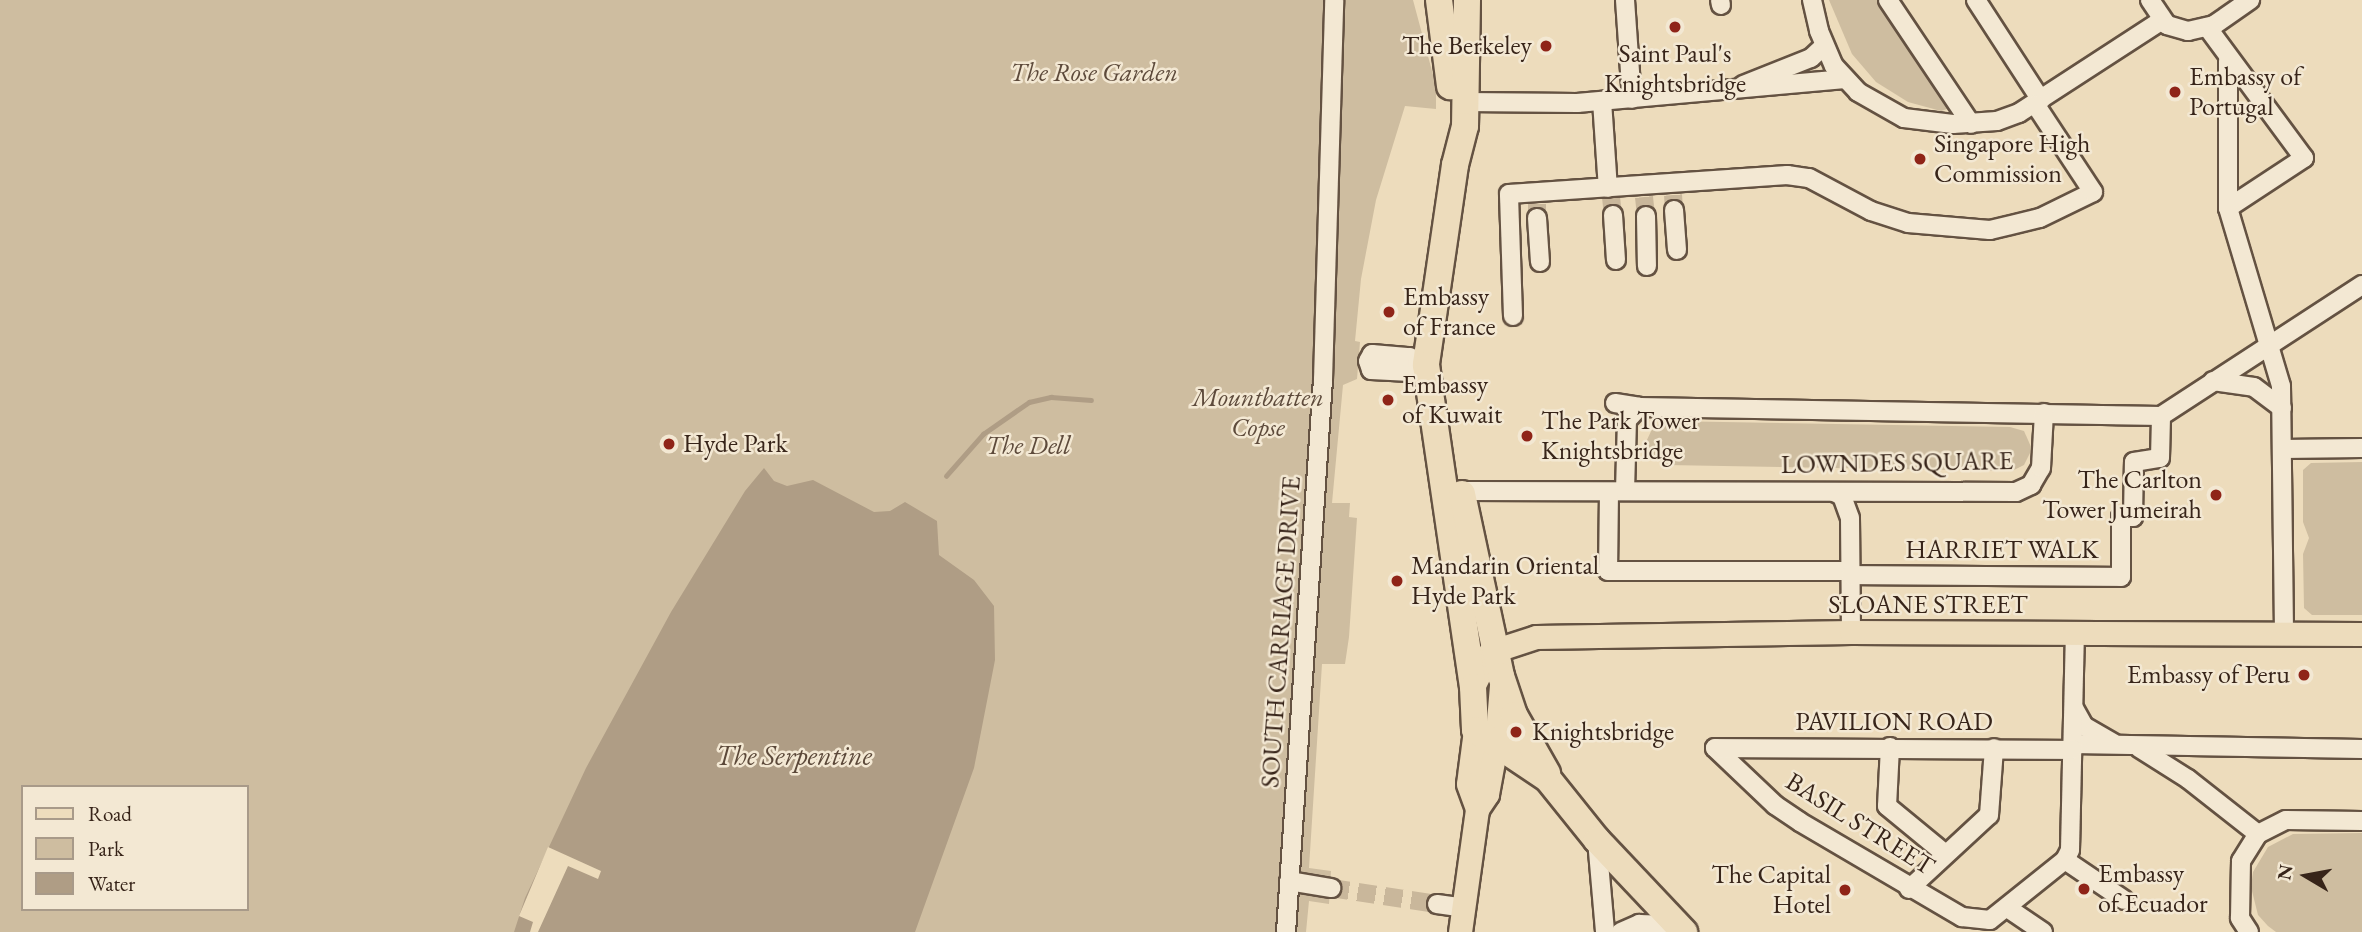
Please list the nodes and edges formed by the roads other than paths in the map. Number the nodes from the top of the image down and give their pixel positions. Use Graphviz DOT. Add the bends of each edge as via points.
graph roads {
  1 [pos="1334,0"];
  2 [pos="1439,0"];
  3 [pos="1459,0"];
  4 [pos="1468,0"];
  5 [pos="1625,0"];
  6 [pos="1812,0"];
  7 [pos="1888,0"];
  8 [pos="1976,0"];
  9 [pos="2150,0"];
  10 [pos="2250,0"];
  11 [pos="2162,20"];
  12 [pos="2207,27"];
  13 [pos="1824,46"];
  14 [pos="1465,59"];
  15 [pos="2228,61"];
  16 [pos="1845,79"];
  17 [pos="1740,87"];
  18 [pos="1632,99"];
  19 [pos="1465,102"];
  20 [pos="1602,102"];
  21 [pos="2038,102"];
  22 [pos="1971,124"];
  23 [pos="1455,165"];
  24 [pos="1673,196"];
  25 [pos="1611,197"];
  26 [pos="1537,205"];
  27 [pos="2228,208"];
  28 [pos="1646,216"];
  29 [pos="1677,250"];
  30 [pos="1616,260"];
  31 [pos="1540,262"];
  32 [pos="1647,266"];
  33 [pos="2362,285"];
  34 [pos="1513,316"];
  35 [pos="1436,324"];
  36 [pos="2268,345"];
  37 [pos="2213,381"];
  38 [pos="1618,404"];
  39 [pos="1639,407"];
  40 [pos="2282,411"];
  41 [pos="2044,413"];
  42 [pos="2161,416"];
  43 [pos="2362,448"];
  44 [pos="2283,449"];
  45 [pos="1462,491"];
  46 [pos="1613,492"];
  47 [pos="1834,492"];
  48 [pos="1865,492"];
  49 [pos="1850,518"];
  50 [pos="1851,573"];
  51 [pos="1464,626"];
  52 [pos="1852,632"];
  53 [pos="2075,633"];
  54 [pos="2284,634"];
  55 [pos="2362,634"];
  56 [pos="1496,650"];
  57 [pos="1501,676"];
  58 [pos="1472,687"];
  59 [pos="2074,708"];
  60 [pos="1485,738"];
  61 [pos="2126,745"];
  62 [pos="1890,747"];
  63 [pos="2073,747"];
  64 [pos="1715,748"];
  65 [pos="1994,748"];
  66 [pos="2362,749"];
  67 [pos="1548,779"];
  68 [pos="2362,821"];
  69 [pos="2258,834"];
  70 [pos="1597,840"];
  71 [pos="1943,852"];
  72 [pos="2065,860"];
  73 [pos="1289,881"];
  74 [pos="1331,888"];
  75 [pos="1909,889"];
  76 [pos="2124,900"];
  77 [pos="1437,904"];
  78 [pos="1464,908"];
  79 [pos="2009,909"];
  80 [pos="1977,925"];
  81 [pos="1681,928"];
  82 [pos="1286,932"];
  83 [pos="1460,932"];
  84 [pos="1605,932"];
  85 [pos="1621,932"];
  86 [pos="2043,932"];
  87 [pos="2249,932"];
  1 -- 73 [label="street, SOUTH CARRIAGE DRIVE" via="1324,368"];
  2 -- 23 [label="highway"];
  3 -- 14 [label="main road"];
  4 -- 14 [label="highway"];
  5 -- 18 [label="street"];
  6 -- 13 [label="street"];
  7 -- 22 [label="street"];
  8 -- 21 [label="street"];
  9 -- 11 [label="street"];
  10 -- 12 [label="street"];
  11 -- 12 [label="street" via="2180,30"];
  11 -- 21 [label="street"];
  12 -- 15 [label="street"];
  13 -- 16 [label="street"];
  13 -- 17 [label="street" via="1811,58"];
  14 -- 19 [label="highway"];
  15 -- 27 [label="street"];
  15 -- 27 [label="street" via="2304,158"];
  16 -- 17 [label="street" via="1751,90"];
  16 -- 22 [label="street" via="1882,108 1904,118"];
  17 -- 18 [label="street"];
  18 -- 20 [label="street"];
  19 -- 20 [label="street"];
  19 -- 23 [label="highway" via="1465,126"];
  20 -- 25 [label="street"];
  21 -- 22 [label="street" via="1997,121"];
  21 -- 24 [label="street" via="2093,192 2040,218 1977,230 1930,227 1883,216 1799,176"];
  23 -- 35 [label="highway"];
  24 -- 25 [label="street" via="1644,191"];
  24 -- 29 [label="street"];
  25 -- 26 [label="street"];
  25 -- 30 [label="street"];
  26 -- 31 [label="street"];
  26 -- 34 [label="street" via="1509,194"];
  27 -- 36 [label="street"];
  28 -- 32 [label="street"];
  33 -- 36 [label="street"];
  35 -- 45 [label="highway"];
  35 -- 51 [label="highway" via="1422,365"];
  36 -- 37 [label="street"];
  36 -- 40 [label="street" via="2277,364"];
  37 -- 40 [label="street" via="2254,387"];
  37 -- 42 [label="street"];
  38 -- 39 [label="street, LOWNDES SQUARE"];
  39 -- 41 [label="street, LOWNDES SQUARE"];
  39 -- 46 [label="street" via="1627,420"];
  40 -- 44 [label="street"];
  41 -- 42 [label="street"];
  41 -- 48 [label="street, LOWNDES SQUARE" via="2041,468 2024,489"];
  42 -- 50 [label="street, HARRIET WALK" via="2160,458 2134,462 2133,517 2121,517 2121,577"];
  43 -- 44 [label="street"];
  44 -- 54 [label="street"];
  45 -- 46 [label="street, LOWNDES SQUARE"];
  45 -- 56 [label="highway"];
  46 -- 47 [label="street, LOWNDES SQUARE"];
  46 -- 50 [label="street, HARRIET WALK" via="1608,571"];
  47 -- 48 [label="street, LOWNDES SQUARE"];
  47 -- 49 [label="street" via="1842,496"];
  48 -- 49 [label="street"];
  49 -- 50 [label="street"];
  50 -- 52 [label="street"];
  51 -- 56 [label="highway"];
  51 -- 58 [label="highway"];
  52 -- 53 [label="main road, SLOANE STREET"];
  52 -- 56 [label="main road, SLOANE STREET" via="1536,637"];
  53 -- 54 [label="main road, SLOANE STREET"];
  53 -- 59 [label="street"];
  54 -- 55 [label="main road, SLOANE STREET"];
  56 -- 57 [label="highway"];
  56 -- 58 [label="main road" via="1486,657"];
  57 -- 60 [label="main road"];
  57 -- 67 [label="highway" via="1514,715"];
  58 -- 60 [label="highway"];
  59 -- 61 [label="street" via="2084,726"];
  59 -- 63 [label="street"];
  60 -- 67 [label="highway"];
  60 -- 78 [label="main road" via="1487,794 1476,809"];
  61 -- 63 [label="street, PAVILION ROAD"];
  61 -- 66 [label="street, PAVILION ROAD"];
  61 -- 69 [label="street" via="2167,763"];
  62 -- 64 [label="street, PAVILION ROAD"];
  62 -- 65 [label="street, PAVILION ROAD"];
  62 -- 71 [label="street" via="1888,806"];
  63 -- 65 [label="street, PAVILION ROAD"];
  63 -- 72 [label="street" via="2070,850"];
  64 -- 75 [label="street, BASIL STREET" via="1775,805"];
  65 -- 71 [label="street" via="1992,808"];
  67 -- 70 [label="highway"];
  68 -- 69 [label="street" via="2286,820"];
  69 -- 87 [label="street" via="2241,861 2240,918"];
  70 -- 81 [label="highway"];
  70 -- 84 [label="street"];
  71 -- 75 [label="street"];
  72 -- 76 [label="street"];
  72 -- 79 [label="street"];
  73 -- 74 [label="street"];
  73 -- 82 [label="street, SOUTH CARRIAGE DRIVE"];
  75 -- 80 [label="street, BASIL STREET"];
  77 -- 78 [label="street"];
  78 -- 83 [label="main road"];
  79 -- 80 [label="street"];
  79 -- 86 [label="street"];
  81 -- 85 [label="street" via="1639,924"];
}
